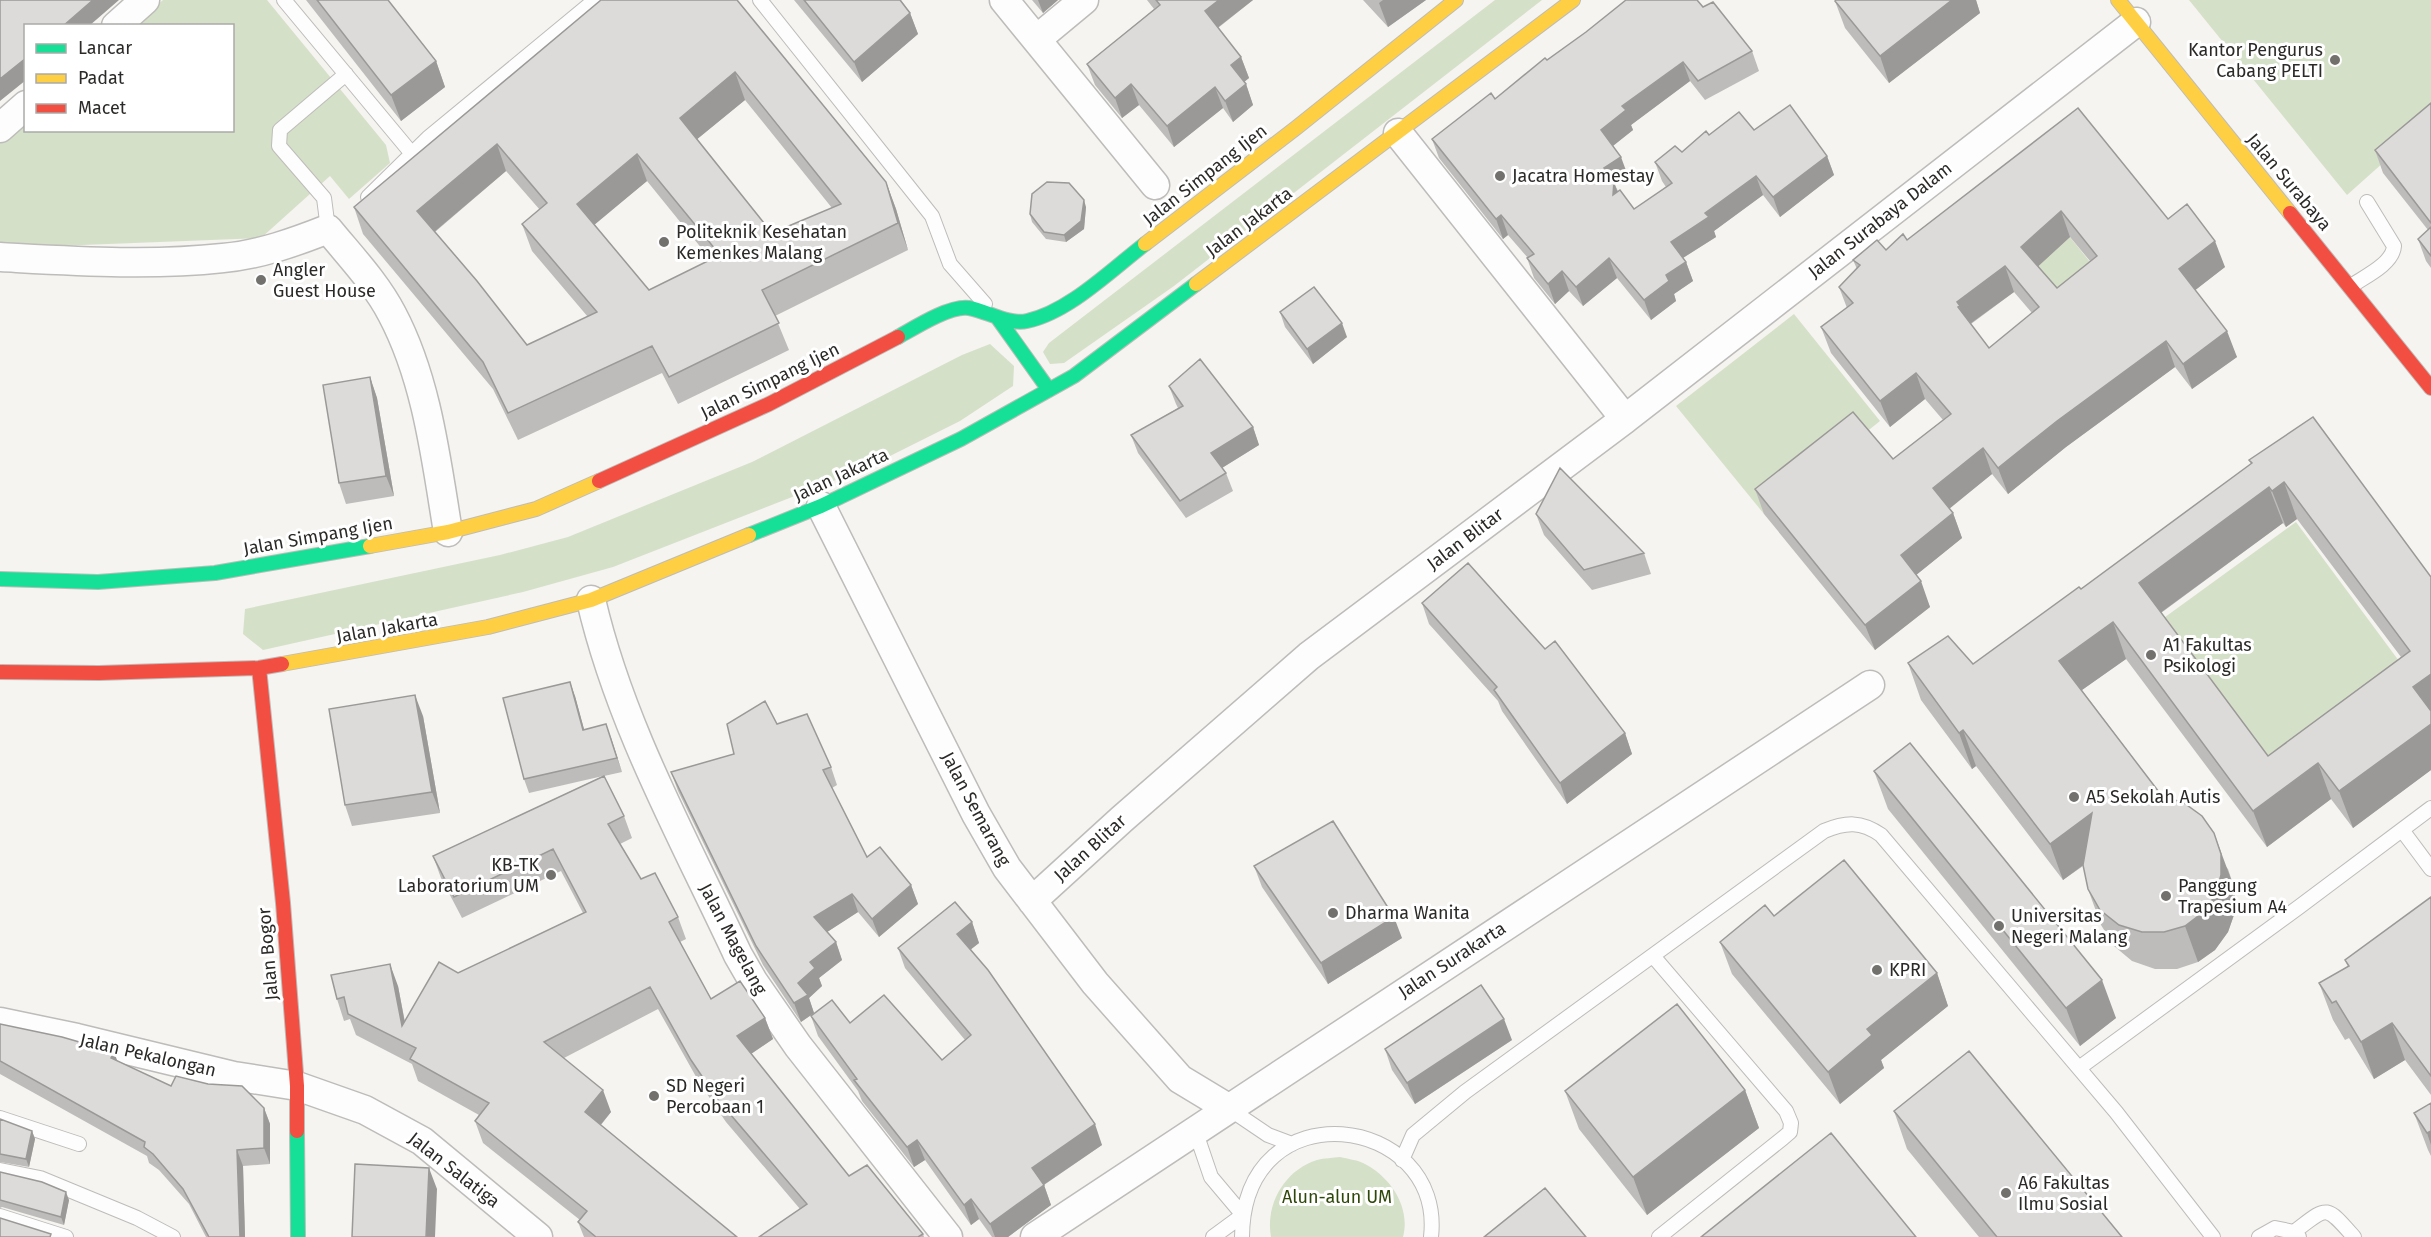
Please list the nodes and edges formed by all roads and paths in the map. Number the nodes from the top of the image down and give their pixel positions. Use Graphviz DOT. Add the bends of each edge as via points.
graph roads {
  1 [pos="145,0"];
  2 [pos="284,0"];
  3 [pos="595,0"];
  4 [pos="760,0"];
  5 [pos="1004,0"];
  6 [pos="1084,0"];
  7 [pos="1456,0"];
  8 [pos="1573,0"];
  9 [pos="2127,11"];
  10 [pos="118,24"];
  11 [pos="1037,39"];
  12 [pos="346,75"];
  13 [pos="24,107"];
  14 [pos="0,128"];
  15 [pos="1398,133"];
  16 [pos="413,155"];
  17 [pos="1155,185"];
  18 [pos="363,201"];
  19 [pos="2367,202"];
  20 [pos="328,229"];
  21 [pos="0,257"];
  22 [pos="2351,286"];
  23 [pos="997,317"];
  24 [pos="2431,388"];
  25 [pos="1049,390"];
  26 [pos="1625,419"];
  27 [pos="821,506"];
  28 [pos="448,532"];
  29 [pos="0,579"];
  30 [pos="591,600"];
  31 [pos="259,668"];
  32 [pos="0,672"];
  33 [pos="1870,685"];
  34 [pos="2431,808"];
  35 [pos="2402,830"];
  36 [pos="2431,869"];
  37 [pos="1032,902"];
  38 [pos="1653,956"];
  39 [pos="0,1022"];
  40 [pos="2079,1068"];
  41 [pos="1180,1079"];
  42 [pos="297,1086"];
  43 [pos="1228,1108"];
  44 [pos="0,1118"];
  45 [pos="1195,1130"];
  46 [pos="79,1144"];
  47 [pos="1292,1144"];
  48 [pos="1402,1160"];
  49 [pos="0,1170"];
  50 [pos="1242,1215"];
  51 [pos="0,1216"];
  52 [pos="2296,1234"];
  53 [pos="66,1237"];
  54 [pos="172,1237"];
  55 [pos="298,1237"];
  56 [pos="538,1237"];
  57 [pos="948,1237"];
  58 [pos="1035,1237"];
  59 [pos="1213,1237"];
  60 [pos="1242,1237"];
  61 [pos="1431,1237"];
  62 [pos="1659,1237"];
  63 [pos="2213,1237"];
  64 [pos="2259,1237"];
  65 [pos="2354,1237"];
  1 -- 10 [label="street"];
  2 -- 12 [label="lane"];
  3 -- 16 [label="lane" via="428,138"];
  4 -- 23 [label="lane" via="932,216 950,264"];
  5 -- 11 [label="street"];
  6 -- 11 [label="street"];
  7 -- 23 [label="main road, Jalan Simpang Ijen" via="1078,296 1050,314 1024,322"];
  8 -- 15 [label="main road, Jalan Jakarta"];
  9 -- 22 [label="main road, Jalan Surabaya"];
  9 -- 26 [label="street, Jalan Surabaya Dalam"];
  11 -- 17 [label="street"];
  12 -- 16 [label="lane"];
  12 -- 20 [label="lane" via="280,130 278,136 279,146 324,198"];
  13 -- 14 [label="street"];
  15 -- 25 [label="main road, Jalan Jakarta" via="1074,376"];
  15 -- 26 [label="street"];
  16 -- 18 [label="lane"];
  19 -- 22 [label="lane" via="2394,251 2384,264"];
  20 -- 21 [label="street" via="296,242 225,258 119,264"];
  20 -- 28 [label="street" via="386,305 409,351 420,387"];
  22 -- 24 [label="main road, Jalan Surabaya"];
  23 -- 25 [label="main road"];
  23 -- 28 [label="main road, Jalan Simpang Ijen" via="967,307 944,313 769,404 536,509"];
  25 -- 27 [label="main road, Jalan Jakarta" via="961,439"];
  26 -- 37 [label="street, Jalan Blitar" via="1291,671"];
  27 -- 30 [label="main road, Jalan Jakarta"];
  27 -- 37 [label="street, Jalan Semarang" via="976,814"];
  28 -- 29 [label="main road, Jalan Simpang Ijen" via="215,573 98,582"];
  30 -- 31 [label="main road, Jalan Jakarta" via="488,627"];
  30 -- 57 [label="street, Jalan Magelang" via="648,768 738,955 798,1046"];
  31 -- 32 [label="main road, Jalan Jakarta"];
  31 -- 42 [label="main road, Jalan Bogor"];
  33 -- 43 [label="street, Jalan Surakarta"];
  34 -- 35 [label="lane"];
  35 -- 36 [label="lane"];
  35 -- 40 [label="lane"];
  37 -- 41 [label="street, Jalan Semarang" via="1095,983"];
  38 -- 40 [label="lane" via="1824,831 1855,822 1881,835"];
  38 -- 48 [label="lane" via="1465,1092 1413,1135"];
  38 -- 62 [label="lane" via="1785,1111 1791,1123 1790,1132"];
  39 -- 42 [label="street, Jalan Pekalongan" via="234,1076"];
  40 -- 63 [label="lane"];
  41 -- 43 [label="street, Jalan Semarang"];
  41 -- 45 [label="street, Jalan Semarang"];
  42 -- 55 [label="main road, Jalan Bogor"];
  42 -- 56 [label="street, Jalan Salatiga" via="365,1110 422,1141"];
  43 -- 45 [label="street, Jalan Surakarta"];
  43 -- 47 [label="lane, Jalan Semarang" via="1268,1135"];
  44 -- 46 [label="lane"];
  45 -- 50 [label="lane, Jalan Semarang" via="1211,1177"];
  45 -- 58 [label="street, Jalan Surakarta"];
  47 -- 48 [label="lane" via="1338,1133 1362,1136"];
  47 -- 50 [label="lane" via="1264,1166 1246,1197"];
  48 -- 61 [label="lane" via="1416,1175 1425,1194 1431,1213"];
  49 -- 54 [label="lane" via="40,1178"];
  50 -- 59 [label="lane"];
  50 -- 60 [label="lane"];
  51 -- 53 [label="lane"];
  52 -- 64 [label="lane" via="2276,1228"];
  52 -- 65 [label="lane" via="2325,1211 2333,1214"];
}
